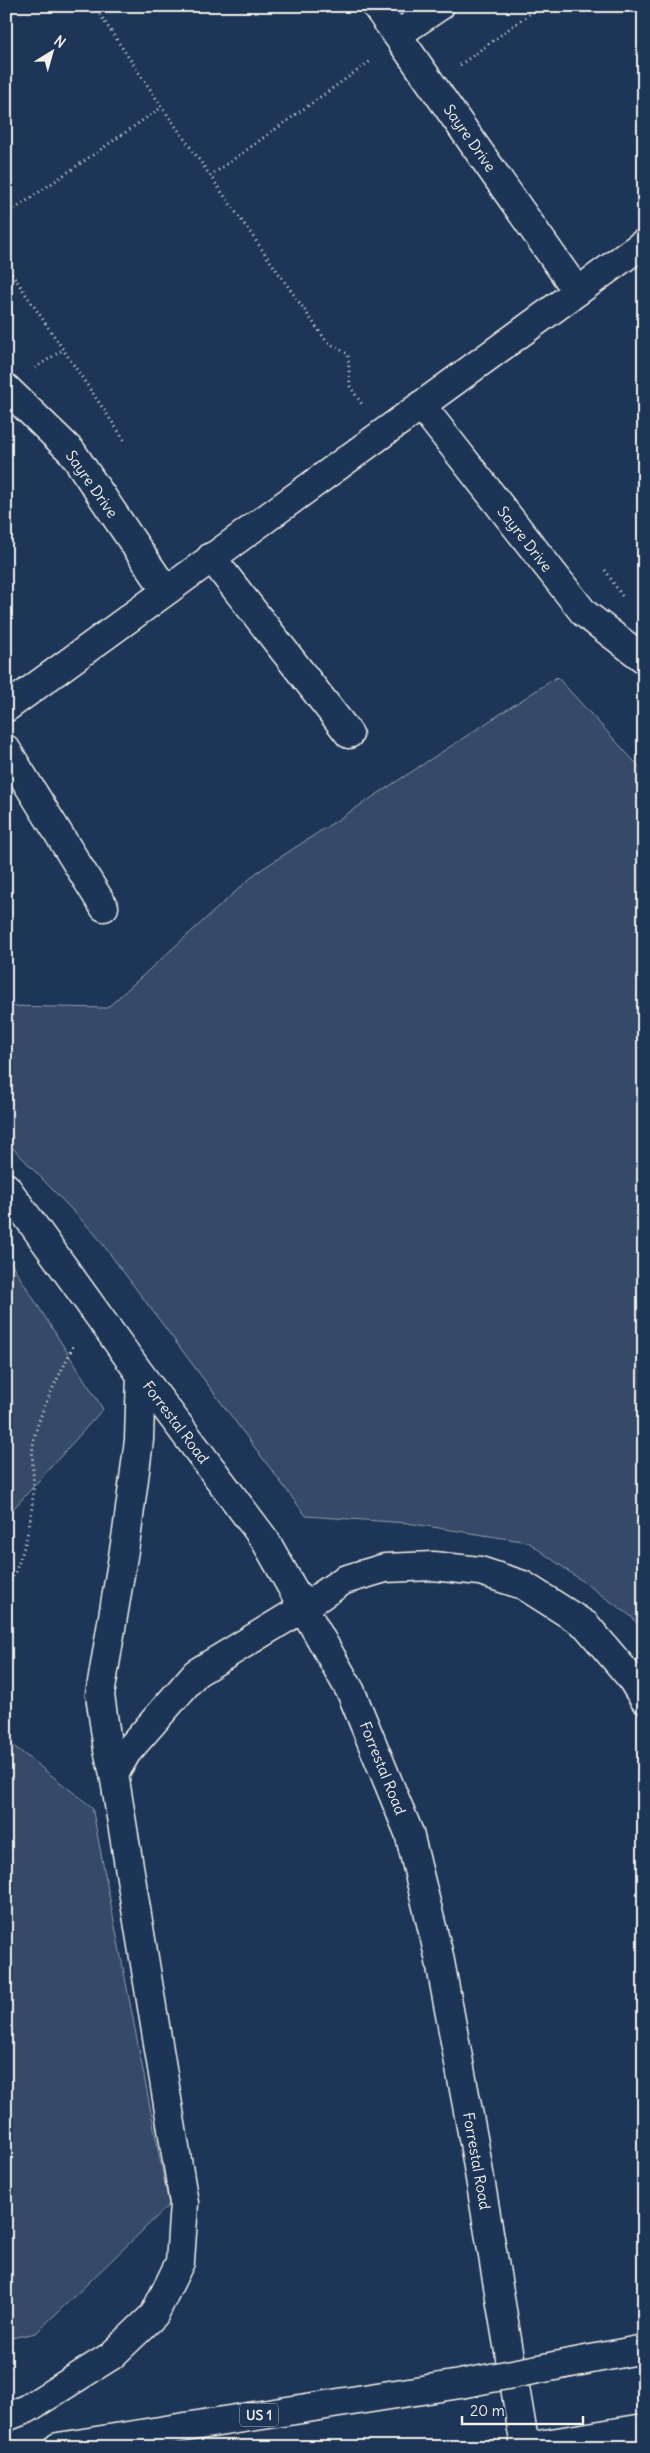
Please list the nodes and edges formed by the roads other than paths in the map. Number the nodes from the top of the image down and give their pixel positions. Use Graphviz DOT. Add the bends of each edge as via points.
graph roads {
  1 [pos="376,6"];
  2 [pos="440,6"];
  3 [pos="397,35"];
  4 [pos="644,243"];
  5 [pos="577,291"];
  6 [pos="6,388"];
  7 [pos="421,405"];
  8 [pos="211,558"];
  9 [pos="166,591"];
  10 [pos="644,659"];
  11 [pos="6,708"];
  12 [pos="349,734"];
  13 [pos="6,749"];
  14 [pos="104,906"];
  15 [pos="6,1187"];
  16 [pos="141,1375"];
  17 [pos="303,1608"];
  18 [pos="644,1699"];
  19 [pos="114,1774"];
  20 [pos="644,2349"];
  21 [pos="6,2417"];
  22 [pos="644,2428"];
  23 [pos="58,2447"];
  24 [pos="526,2447"];
  1 -- 3 [label="main road, Sayre Drive"];
  2 -- 3 [label="main road"];
  3 -- 5 [label="main road, Sayre Drive"];
  4 -- 5 [label="main road"];
  5 -- 7 [label="main road"];
  6 -- 9 [label="main road, Sayre Drive" via="72,452"];
  7 -- 8 [label="main road"];
  7 -- 10 [label="main road, Sayre Drive" via="584,614"];
  8 -- 9 [label="main road"];
  8 -- 12 [label="main road"];
  9 -- 11 [label="main road"];
  13 -- 14 [label="main road"];
  15 -- 16 [label="main road, Forrestal Road"];
  16 -- 17 [label="main road, Forrestal Road" via="265,1540"];
  16 -- 19 [label="main road" via="138,1450 100,1695"];
  17 -- 18 [label="main road" via="344,1580 385,1568 433,1566 480,1571 523,1585 586,1624 631,1678"];
  17 -- 19 [label="main road" via="196,1673 127,1752"];
  17 -- 24 [label="main road, Forrestal Road" via="351,1692 409,1833 439,1956"];
  19 -- 21 [label="main road" via="184,2203 180,2262 154,2315 111,2356 27,2409"];
  20 -- 23 [label="main road, US 1, bridge" via="460,2384"];
  22 -- 24 [label="main road"];
}
